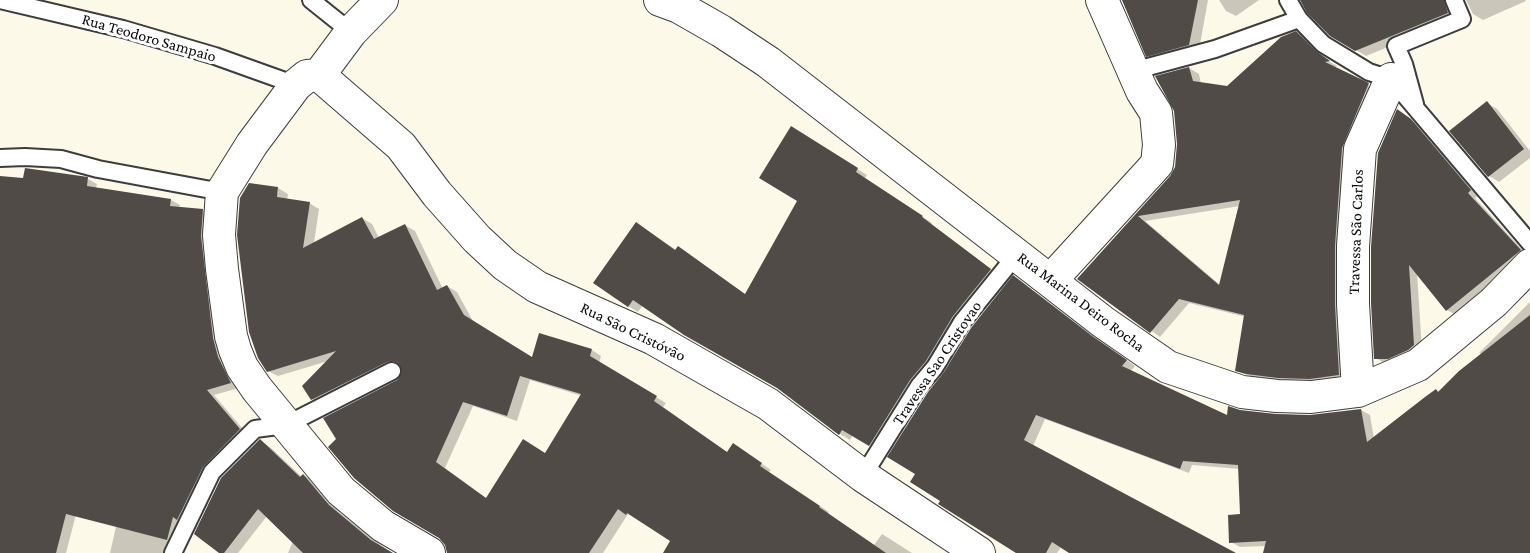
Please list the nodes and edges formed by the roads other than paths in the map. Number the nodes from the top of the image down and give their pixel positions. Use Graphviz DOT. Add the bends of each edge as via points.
graph roads {
  1 [pos="0,0"];
  2 [pos="311,0"];
  3 [pos="382,0"];
  4 [pos="660,0"];
  5 [pos="1102,0"];
  6 [pos="1288,0"];
  7 [pos="1454,0"];
  8 [pos="1299,19"];
  9 [pos="351,32"];
  10 [pos="1133,71"];
  11 [pos="1390,79"];
  12 [pos="308,80"];
  13 [pos="1417,111"];
  14 [pos="0,158"];
  15 [pos="222,192"];
  16 [pos="1530,243"];
  17 [pos="1017,254"];
  18 [pos="1530,265"];
  19 [pos="1051,280"];
  20 [pos="392,371"];
  21 [pos="1358,391"];
  22 [pos="286,425"];
  23 [pos="863,476"];
  24 [pos="173,553"];
  25 [pos="429,553"];
  26 [pos="979,553"];
  1 -- 12 [label="lane, Rua Teodoro Sampaio"];
  2 -- 9 [label="lane"];
  3 -- 9 [label="street"];
  4 -- 17 [label="street, Rua Marina Deiro Rocha" via="721,31 768,62"];
  5 -- 10 [label="street"];
  6 -- 8 [label="lane"];
  7 -- 13 [label="lane" via="1462,19 1396,46"];
  8 -- 10 [label="lane" via="1215,49"];
  8 -- 11 [label="lane" via="1323,44 1369,72"];
  9 -- 12 [label="street"];
  10 -- 19 [label="street" via="1156,113 1157,164"];
  11 -- 13 [label="lane"];
  11 -- 21 [label="street, Travessa São Carlos" via="1360,149 1355,195 1353,304"];
  12 -- 15 [label="street" via="252,144"];
  12 -- 23 [label="street, Rua São Cristóvão" via="401,146 437,194 505,265 537,287 654,339 768,404"];
  13 -- 16 [label="lane"];
  14 -- 15 [label="lane" via="61,159"];
  15 -- 22 [label="street" via="219,235 231,336 242,367"];
  17 -- 19 [label="street, Rua Marina Deiro Rocha"];
  17 -- 23 [label="lane, Travessa Sao Cristovao" via="962,322"];
  18 -- 21 [label="street, Rua Marina Deiro Rocha" via="1494,302 1418,365"];
  19 -- 21 [label="street, Rua Marina Deiro Rocha" via="1103,322 1168,366 1242,392 1311,397"];
  20 -- 22 [label="lane"];
  22 -- 24 [label="lane" via="255,429 212,472"];
  22 -- 25 [label="street" via="340,490 383,526"];
  23 -- 26 [label="street, Rua São Cristóvão"];
}
